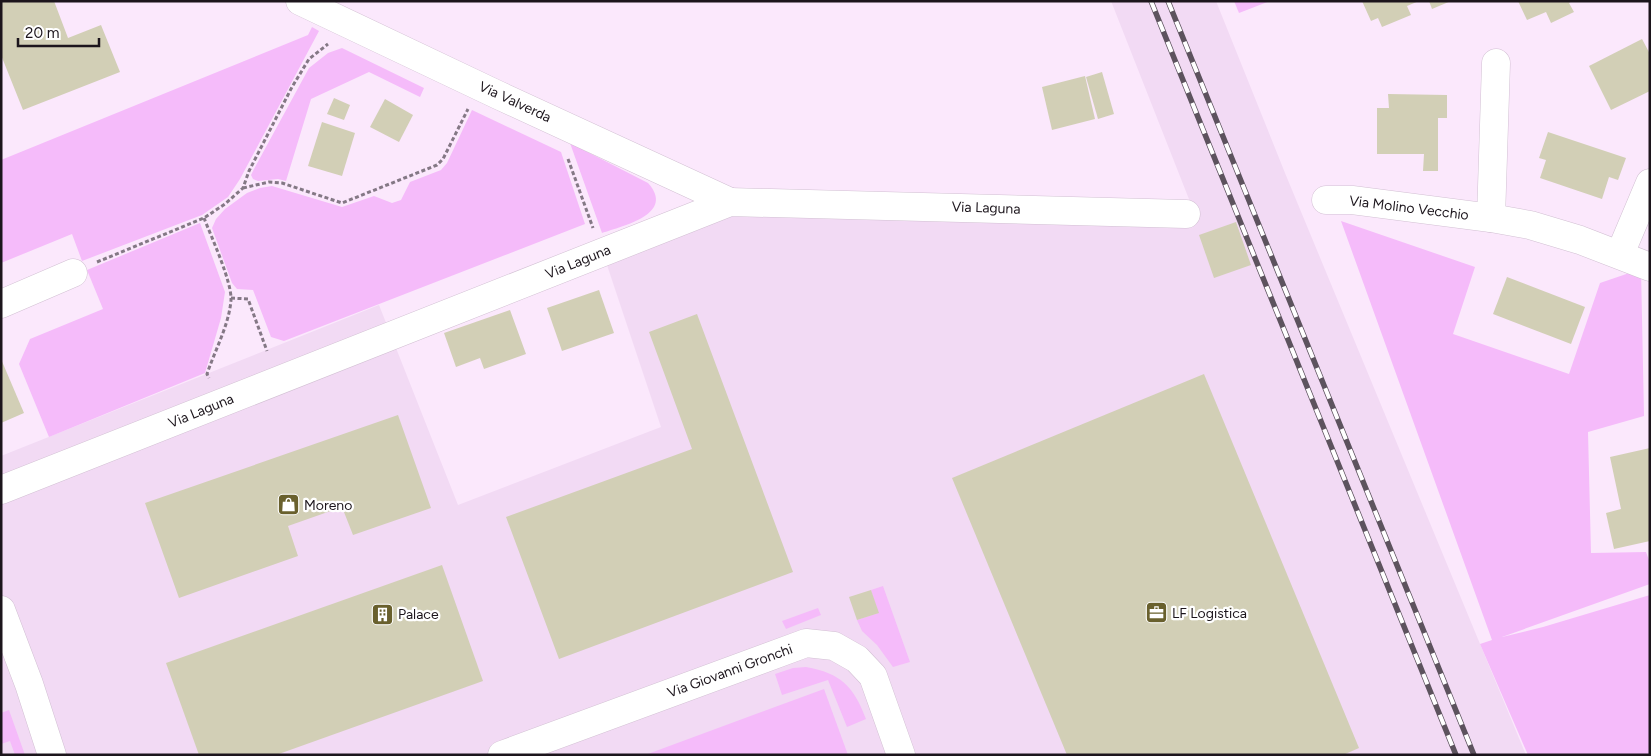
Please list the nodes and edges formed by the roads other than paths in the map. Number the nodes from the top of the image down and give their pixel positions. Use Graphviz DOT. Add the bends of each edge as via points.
graph roads {
  1 [pos="300,1"];
  2 [pos="1496,63"];
  3 [pos="1650,183"];
  4 [pos="1326,200"];
  5 [pos="730,202"];
  6 [pos="1186,214"];
  7 [pos="1491,218"];
  8 [pos="1620,254"];
  9 [pos="1650,267"];
  10 [pos="82,269"];
  11 [pos="1,304"];
  12 [pos="1,490"];
  13 [pos="1,610"];
  14 [pos="52,755"];
  15 [pos="502,755"];
  16 [pos="901,755"];
  1 -- 5 [label="street, Via Valverda"];
  2 -- 7 [label="street"];
  3 -- 8 [label="street"];
  4 -- 7 [label="street, Via Molino Vecchio" via="1352,200"];
  5 -- 6 [label="street, Via Laguna"];
  5 -- 12 [label="street, Via Laguna"];
  7 -- 8 [label="street, Via Molino Vecchio" via="1530,225"];
  8 -- 9 [label="street, Via Molino Vecchio"];
  10 -- 11 [label="street"];
  13 -- 14 [label="street"];
  15 -- 16 [label="street, Via Giovanni Gronchi" via="806,643 834,646 856,658 873,676"];
}
